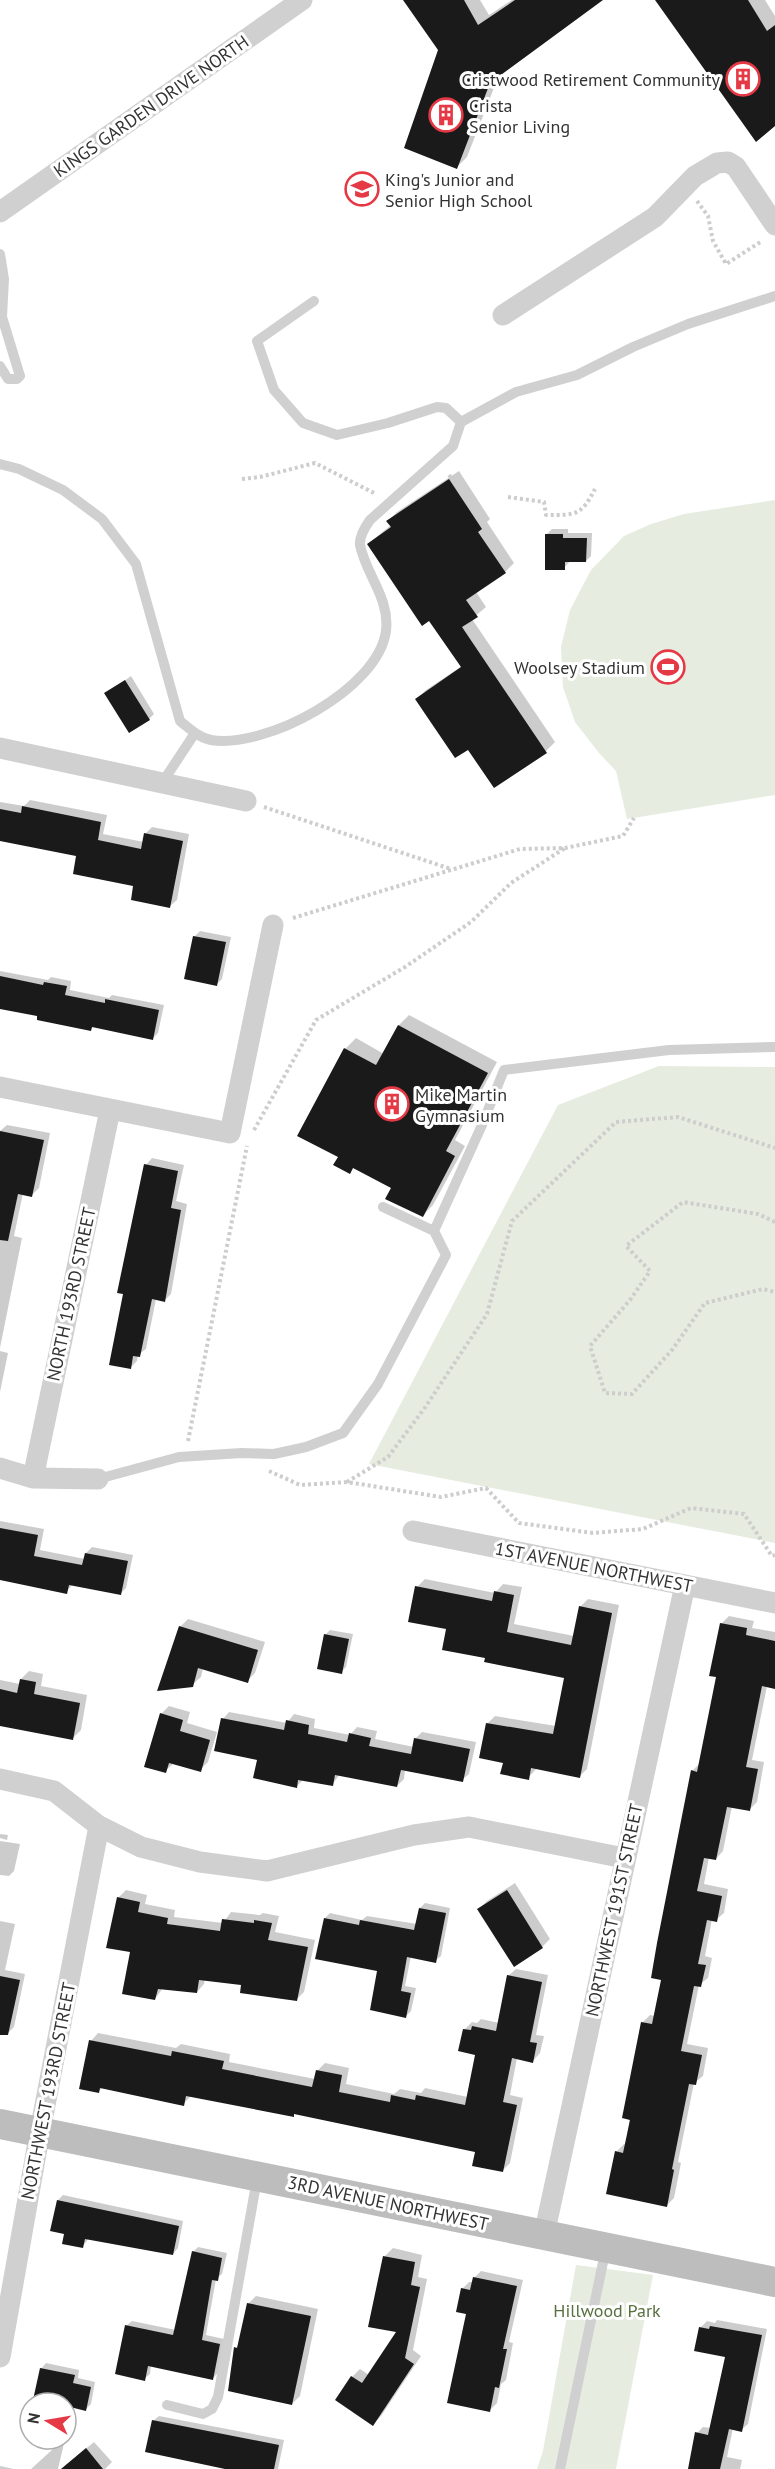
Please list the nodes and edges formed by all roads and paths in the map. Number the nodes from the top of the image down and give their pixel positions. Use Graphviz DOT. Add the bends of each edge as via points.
graph roads {
  1 [pos="302,0"];
  2 [pos="686,186"];
  3 [pos="0,212"];
  4 [pos="770,232"];
  5 [pos="0,254"];
  6 [pos="775,296"];
  7 [pos="314,301"];
  8 [pos="503,315"];
  9 [pos="0,366"];
  10 [pos="460,422"];
  11 [pos="0,464"];
  12 [pos="449,475"];
  13 [pos="242,479"];
  14 [pos="595,489"];
  15 [pos="461,491"];
  16 [pos="377,495"];
  17 [pos="508,497"];
  18 [pos="195,733"];
  19 [pos="0,748"];
  20 [pos="162,783"];
  21 [pos="246,801"];
  22 [pos="634,818"];
  23 [pos="565,848"];
  24 [pos="452,869"];
  25 [pos="282,926"];
  26 [pos="775,1047"];
  27 [pos="0,1087"];
  28 [pos="110,1110"];
  29 [pos="254,1115"];
  30 [pos="240,1136"];
  31 [pos="775,1148"];
  32 [pos="383,1207"];
  33 [pos="775,1222"];
  34 [pos="434,1231"];
  35 [pos="775,1292"];
  36 [pos="257,1453"];
  37 [pos="185,1457"];
  38 [pos="0,1468"];
  39 [pos="33,1478"];
  40 [pos="98,1479"];
  41 [pos="347,1482"];
  42 [pos="413,1531"];
  43 [pos="775,1555"];
  44 [pos="686,1585"];
  45 [pos="775,1603"];
  46 [pos="0,1779"];
  47 [pos="99,1826"];
  48 [pos="624,1858"];
  49 [pos="0,2124"];
  50 [pos="40,2131"];
  51 [pos="257,2176"];
  52 [pos="544,2235"];
  53 [pos="606,2248"];
  54 [pos="775,2282"];
  55 [pos="0,2357"];
  56 [pos="167,2405"];
  57 [pos="560,2469"];
  1 -- 3 [label="street, KINGS GARDEN DRIVE NORTH"];
  2 -- 4 [label="street" via="717,163 728,162 736,167"];
  2 -- 4 [label="path" via="708,216 713,241 726,264"];
  2 -- 8 [label="street" via="655,217"];
  5 -- 9 [label="lane" via="4,279 2,316 20,376 8,380"];
  6 -- 10 [label="lane" via="688,324 577,375 516,392"];
  7 -- 10 [label="lane" via="257,341 274,390 303,423 337,435 437,407 446,408"];
  10 -- 18 [label="lane" via="453,446 363,529 360,543 383,600 386,632 375,661 343,694 301,719 271,731 210,740"];
  11 -- 18 [label="lane" via="63,490 102,519 136,564 180,721"];
  12 -- 15 [label="path"];
  13 -- 16 [label="path" via="315,463"];
  14 -- 17 [label="path" via="585,507 571,515 546,515 544,502"];
  18 -- 20 [label="lane"];
  19 -- 20 [label="street"];
  20 -- 21 [label="street"];
  21 -- 24 [label="path"];
  22 -- 23 [label="path" via="623,836"];
  23 -- 24 [label="path" via="520,849"];
  23 -- 30 [label="path" via="511,883 471,922 316,1020"];
  24 -- 25 [label="path" via="294,916"];
  25 -- 30 [label="street"];
  26 -- 34 [label="lane" via="669,1050 504,1070"];
  27 -- 28 [label="street"];
  28 -- 30 [label="street"];
  28 -- 39 [label="street, NORTH 193RD STREET"];
  29 -- 30 [label="path"];
  30 -- 37 [label="path"];
  31 -- 41 [label="path" via="678,1117 616,1122 512,1221 487,1314 388,1457"];
  32 -- 34 [label="lane"];
  33 -- 35 [label="path" via="758,1214 683,1202 626,1246 650,1271 590,1346 605,1393 632,1394 672,1350 705,1303 763,1289"];
  34 -- 36 [label="lane" via="446,1255 378,1384 343,1433 306,1447 274,1454"];
  36 -- 37 [label="lane"];
  36 -- 41 [label="path" via="257,1465 300,1485"];
  37 -- 40 [label="lane"];
  38 -- 39 [label="street"];
  39 -- 40 [label="street"];
  41 -- 43 [label="path" via="441,1497 486,1488 519,1523 593,1533 643,1529 691,1508 744,1514"];
  42 -- 44 [label="street, 1ST AVENUE NORTHWEST"];
  44 -- 45 [label="street, 1ST AVENUE NORTHWEST"];
  44 -- 48 [label="street, NORTHWEST 191ST STREET"];
  46 -- 47 [label="street" via="54,1791"];
  47 -- 48 [label="street" via="141,1847 200,1862 267,1871 414,1835 469,1827"];
  47 -- 50 [label="street, NORTHWEST 193RD STREET"];
  48 -- 52 [label="street, NORTHWEST 191ST STREET"];
  49 -- 50 [label="street, 3RD AVENUE NORTHWEST"];
  50 -- 51 [label="street, 3RD AVENUE NORTHWEST"];
  50 -- 55 [label="street, NORTHWEST 193RD STREET"];
  51 -- 52 [label="street, 3RD AVENUE NORTHWEST"];
  51 -- 56 [label="lane" via="218,2397 212,2409 203,2414"];
  52 -- 53 [label="street, 3RD AVENUE NORTHWEST"];
  53 -- 54 [label="street, 3RD AVENUE NORTHWEST"];
  53 -- 57 [label="lane"];
}
